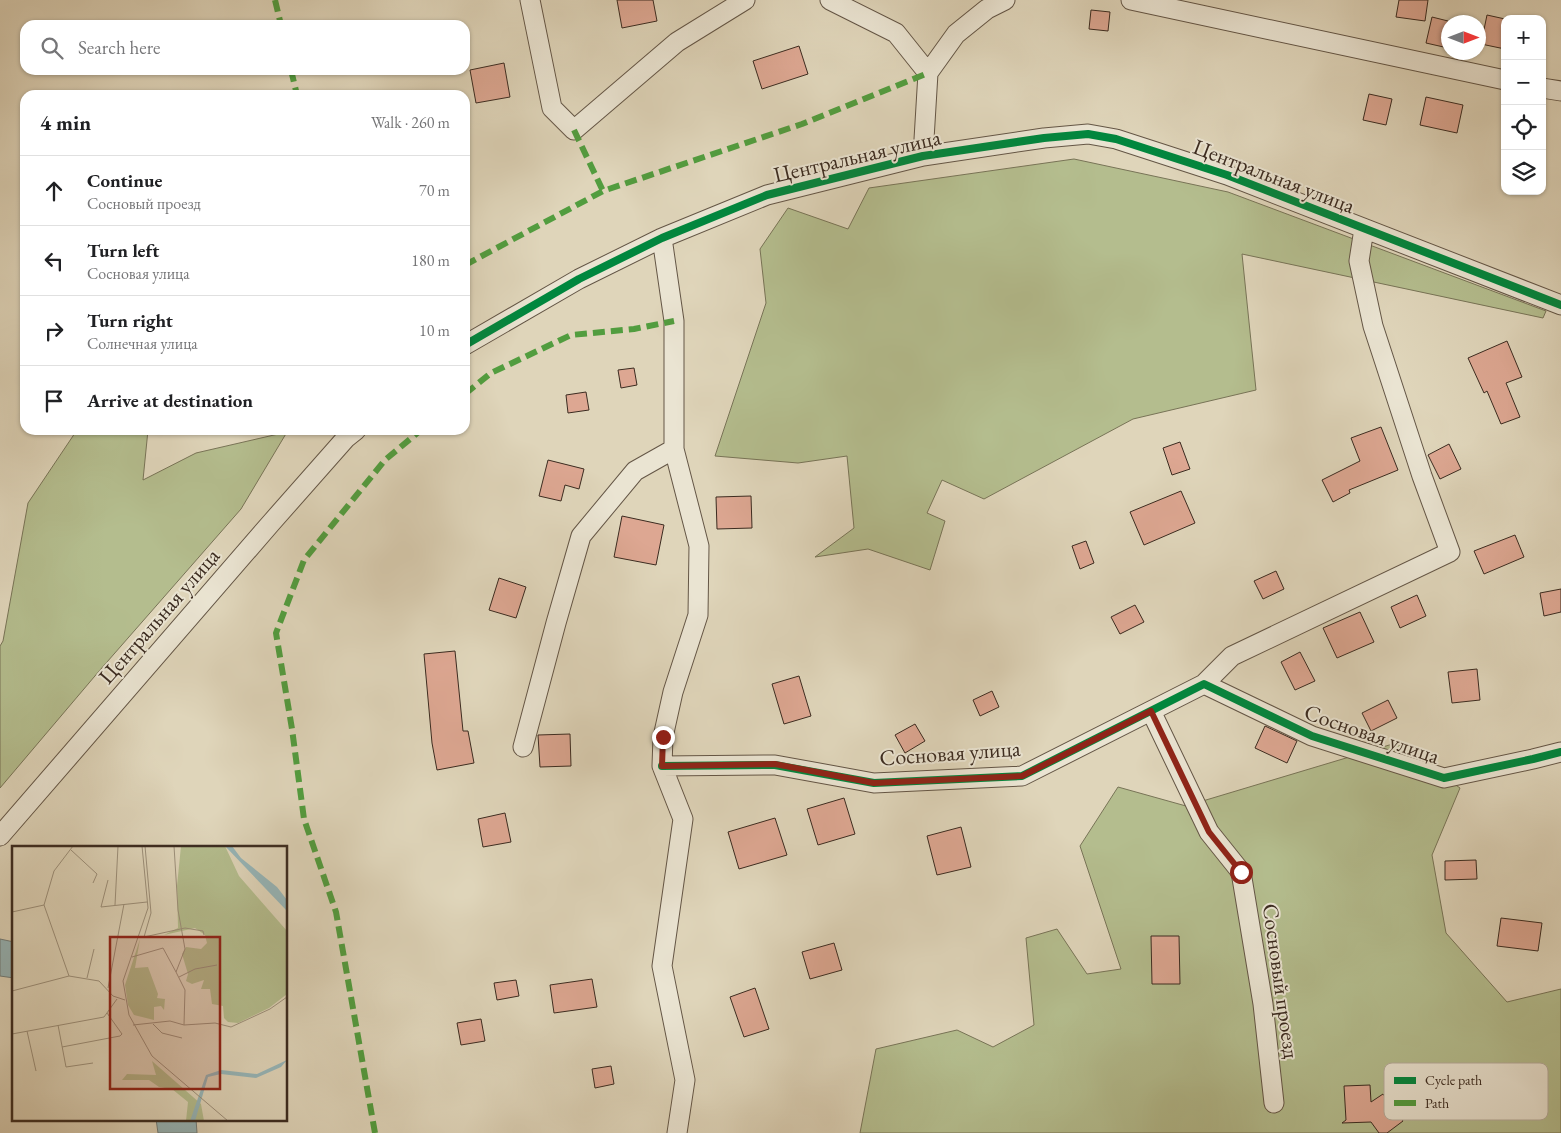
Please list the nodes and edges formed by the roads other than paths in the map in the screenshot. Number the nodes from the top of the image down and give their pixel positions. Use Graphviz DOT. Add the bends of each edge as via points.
graph roads {
  1 [pos="530,0"];
  2 [pos="745,0"];
  3 [pos="830,0"];
  4 [pos="1005,0"];
  5 [pos="1131,0"];
  6 [pos="928,73"];
  7 [pos="1501,79"];
  8 [pos="1546,89"];
  9 [pos="1561,91"];
  10 [pos="923,156"];
  11 [pos="1364,229"];
  12 [pos="662,238"];
  13 [pos="1561,305"];
  14 [pos="470,342"];
  15 [pos="350,435"];
  16 [pos="674,449"];
  17 [pos="1204,684"];
  18 [pos="1151,711"];
  19 [pos="523,747"];
  20 [pos="1561,752"];
  21 [pos="662,766"];
  22 [pos="0,836"];
  23 [pos="1274,1103"];
  24 [pos="677,1133"];
  1 -- 2 [label="street" via="552,108 574,130 677,42"];
  3 -- 6 [label="street" via="896,33"];
  4 -- 6 [label="street" via="987,9 956,34"];
  5 -- 7 [label="street"];
  6 -- 10 [label="street, Центральная улица"];
  8 -- 9 [label="street"];
  10 -- 11 [label="street, Центральная улица" via="1088,134 1116,139 1227,175"];
  10 -- 12 [label="street, Центральная улица" via="767,196"];
  11 -- 13 [label="street, Центральная улица"];
  11 -- 17 [label="street" via="1359,261 1373,326 1450,552 1232,656"];
  12 -- 14 [label="street, Центральная улица" via="579,279"];
  12 -- 16 [label="street" via="674,321"];
  15 -- 22 [label="street, Центральная улица"];
  16 -- 19 [label="street" via="635,471 582,536"];
  16 -- 21 [label="street" via="699,546 698,615 673,692 663,737"];
  17 -- 18 [label="street, Сосновая улица"];
  17 -- 20 [label="street, Сосновая улица" via="1312,736 1444,778"];
  18 -- 21 [label="street, Сосновая улица" via="1022,776 874,783 775,764"];
  18 -- 23 [label="street, Сосновый проезд" via="1209,832 1241,872 1263,1004"];
  21 -- 24 [label="street" via="683,819 662,966 685,1080"];
}
